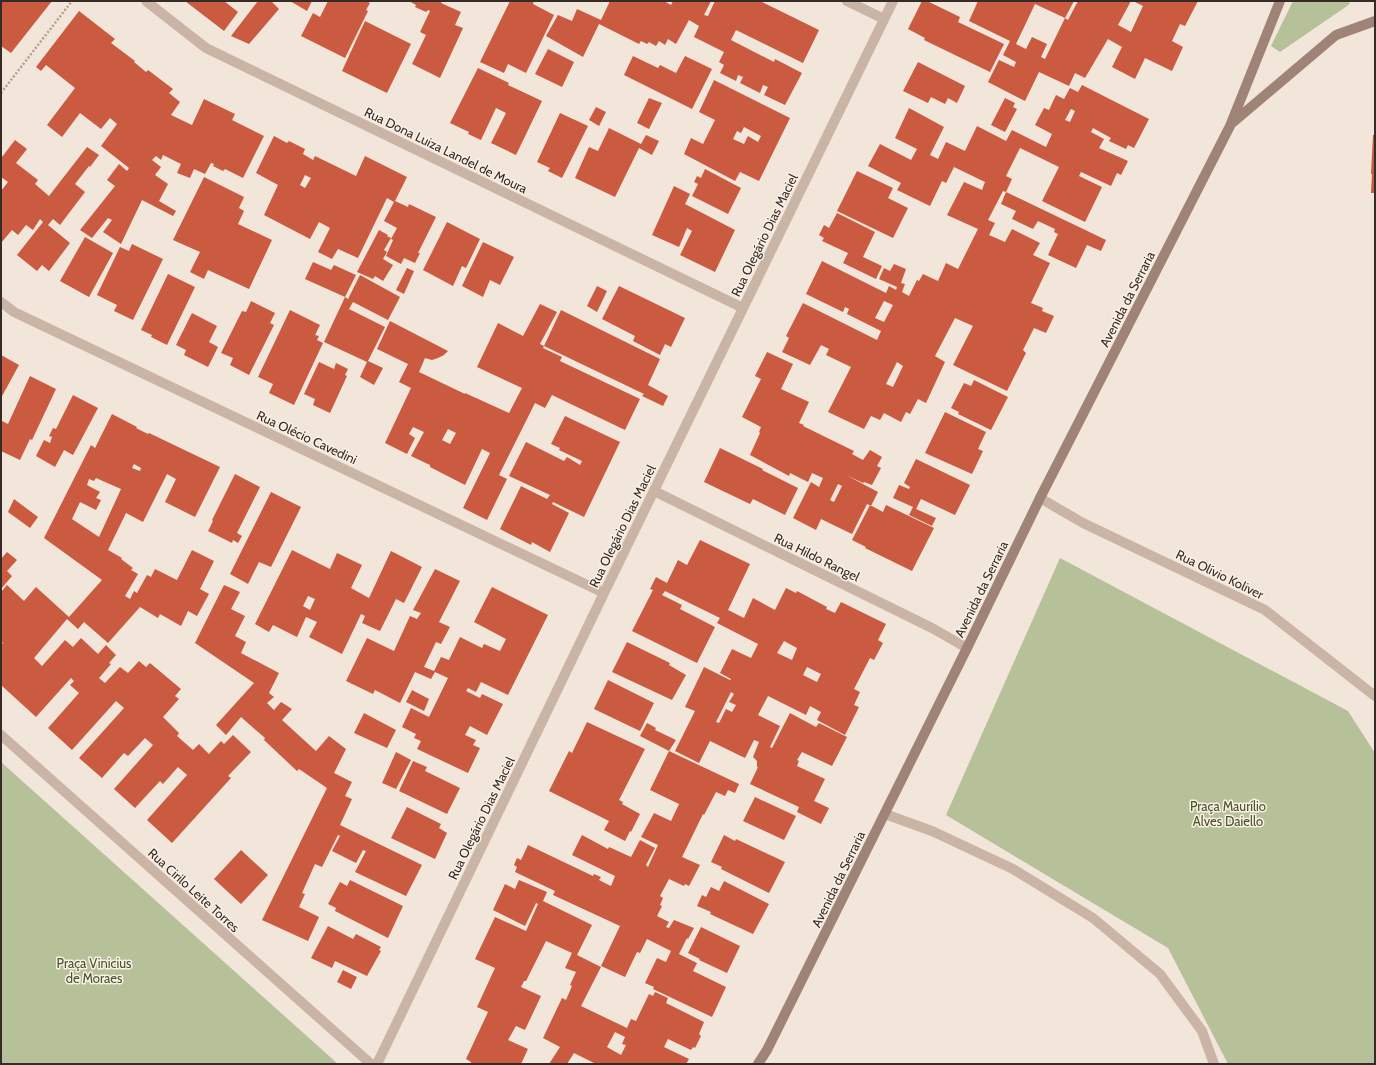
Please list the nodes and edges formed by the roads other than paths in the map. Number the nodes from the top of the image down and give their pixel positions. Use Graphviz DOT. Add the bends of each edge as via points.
graph roads {
  1 [pos="146,1"];
  2 [pos="847,1"];
  3 [pos="893,1"];
  4 [pos="1280,1"];
  5 [pos="884,19"];
  6 [pos="1375,21"];
  7 [pos="1230,126"];
  8 [pos="1,302"];
  9 [pos="743,308"];
  10 [pos="654,491"];
  11 [pos="1040,498"];
  12 [pos="604,593"];
  13 [pos="967,648"];
  14 [pos="1375,696"];
  15 [pos="1,735"];
  16 [pos="885,814"];
  17 [pos="371,1064"];
  18 [pos="377,1064"];
  19 [pos="758,1064"];
  20 [pos="1214,1064"];
  1 -- 9 [label="street, Rua Dona Luiza Landel de Moura" via="206,48"];
  2 -- 5 [label="street"];
  3 -- 5 [label="street, Rua Olegário Dias Maciel"];
  4 -- 7 [label="main road, Avenida da Serraria"];
  5 -- 9 [label="street, Rua Olegário Dias Maciel"];
  6 -- 7 [label="main road, Avenida da Serraria" via="1336,35"];
  7 -- 11 [label="main road, Avenida da Serraria"];
  8 -- 12 [label="street, Rua Olécio Cavedini" via="14,312"];
  9 -- 10 [label="street, Rua Olegário Dias Maciel"];
  10 -- 12 [label="street, Rua Olegário Dias Maciel"];
  10 -- 13 [label="street, Rua Hildo Rangel" via="932,628"];
  11 -- 13 [label="main road, Avenida da Serraria"];
  11 -- 14 [label="street, Rua Olívio Koliver" via="1083,523 1266,610"];
  12 -- 18 [label="street, Rua Olegário Dias Maciel"];
  13 -- 16 [label="main road, Avenida da Serraria"];
  15 -- 17 [label="street, Rua Cirilo Leite Torres"];
  16 -- 19 [label="main road, Avenida da Serraria"];
  16 -- 20 [label="street" via="932,831 1013,869 1093,918 1160,974 1202,1030"];
}
